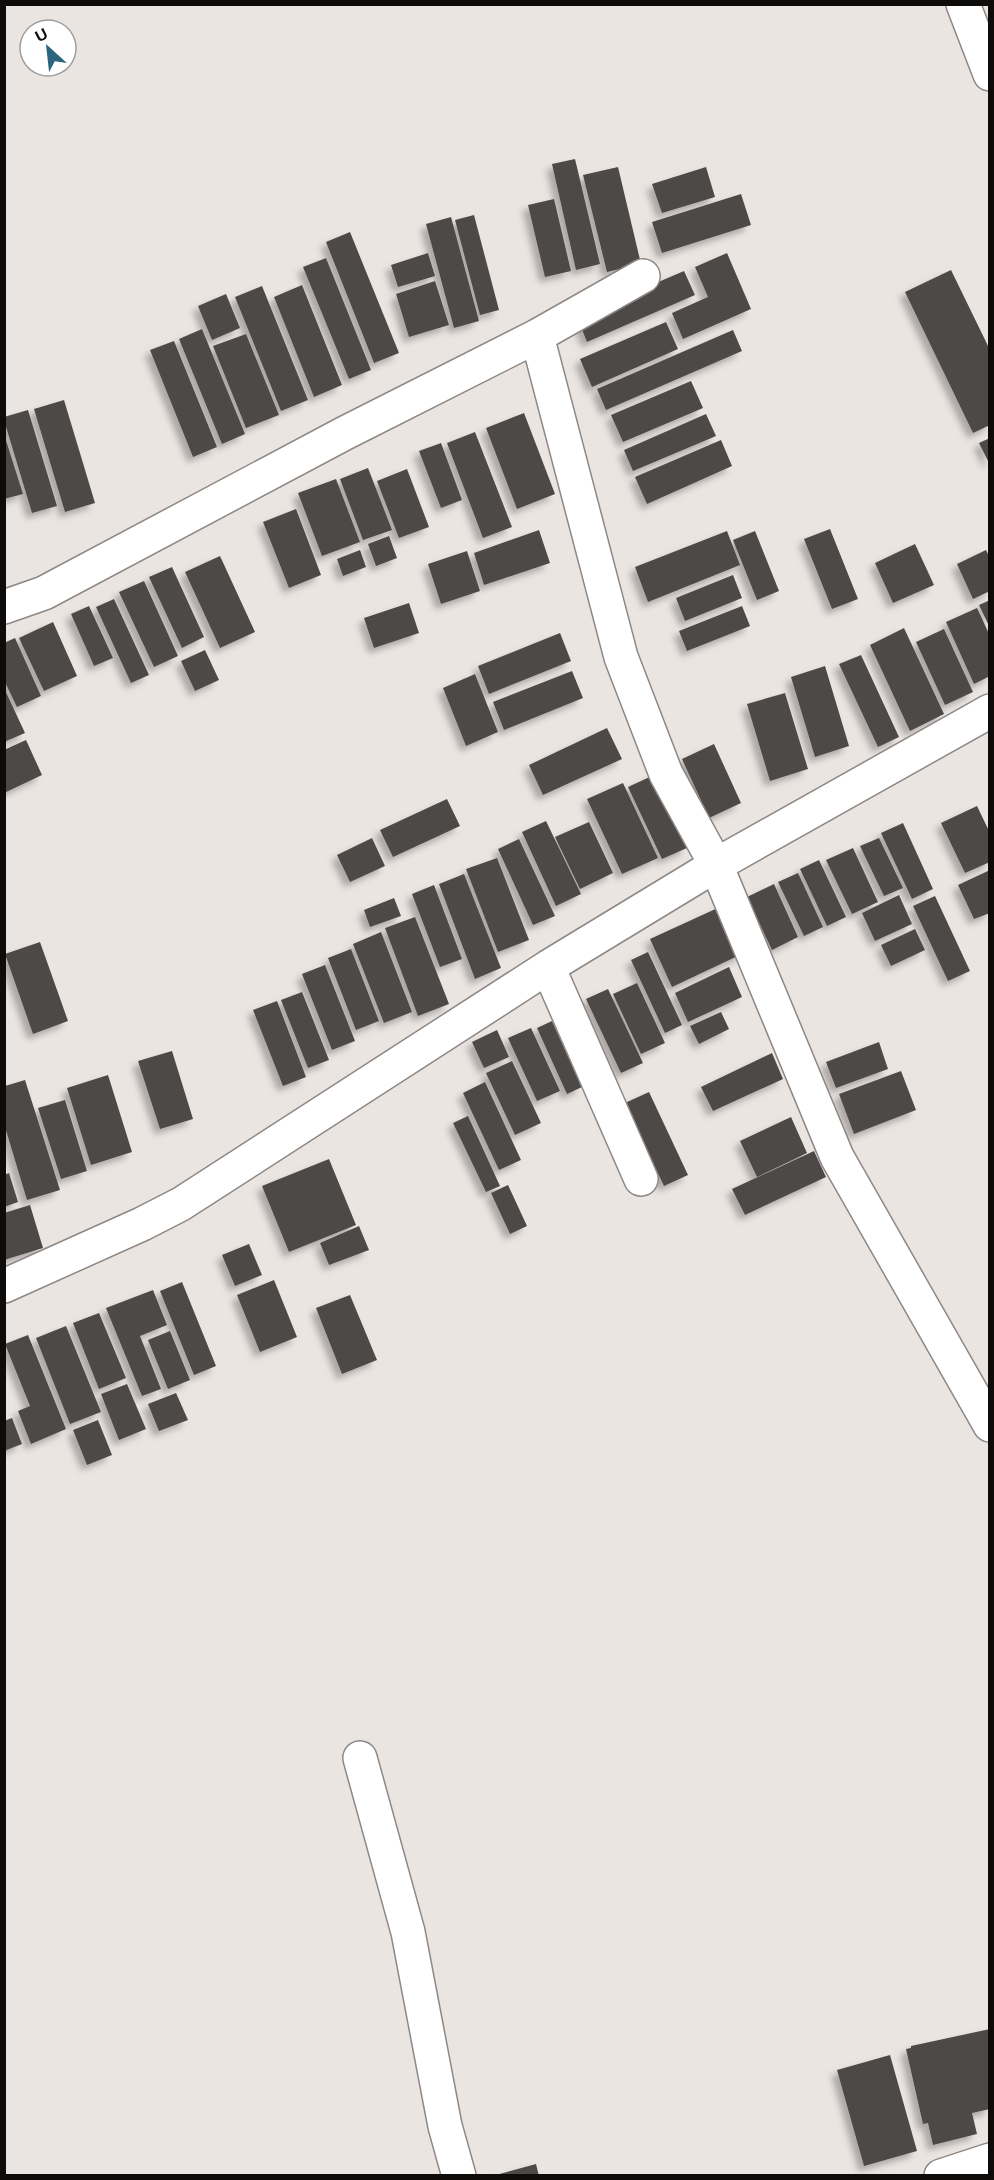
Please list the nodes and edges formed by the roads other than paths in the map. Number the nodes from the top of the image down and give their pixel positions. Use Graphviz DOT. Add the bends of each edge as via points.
graph roads {
  1 [pos="963,4"];
  2 [pos="990,74"];
  3 [pos="644,276"];
  4 [pos="537,336"];
  5 [pos="4,607"];
  6 [pos="990,711"];
  7 [pos="716,865"];
  8 [pos="548,967"];
  9 [pos="641,1179"];
  10 [pos="4,1286"];
  11 [pos="990,1425"];
  12 [pos="360,1758"];
  13 [pos="990,2160"];
  14 [pos="459,2175"];
  15 [pos="941,2175"];
  1 -- 2 [label="street"];
  3 -- 4 [label="street"];
  4 -- 5 [label="street" via="44,593"];
  4 -- 7 [label="street" via="621,657 666,774"];
  6 -- 7 [label="street"];
  7 -- 8 [label="street"];
  7 -- 11 [label="street" via="837,1157"];
  8 -- 9 [label="street"];
  8 -- 10 [label="street" via="181,1204"];
  12 -- 14 [label="street" via="408,1932 445,2126"];
  13 -- 15 [label="street"];
}
